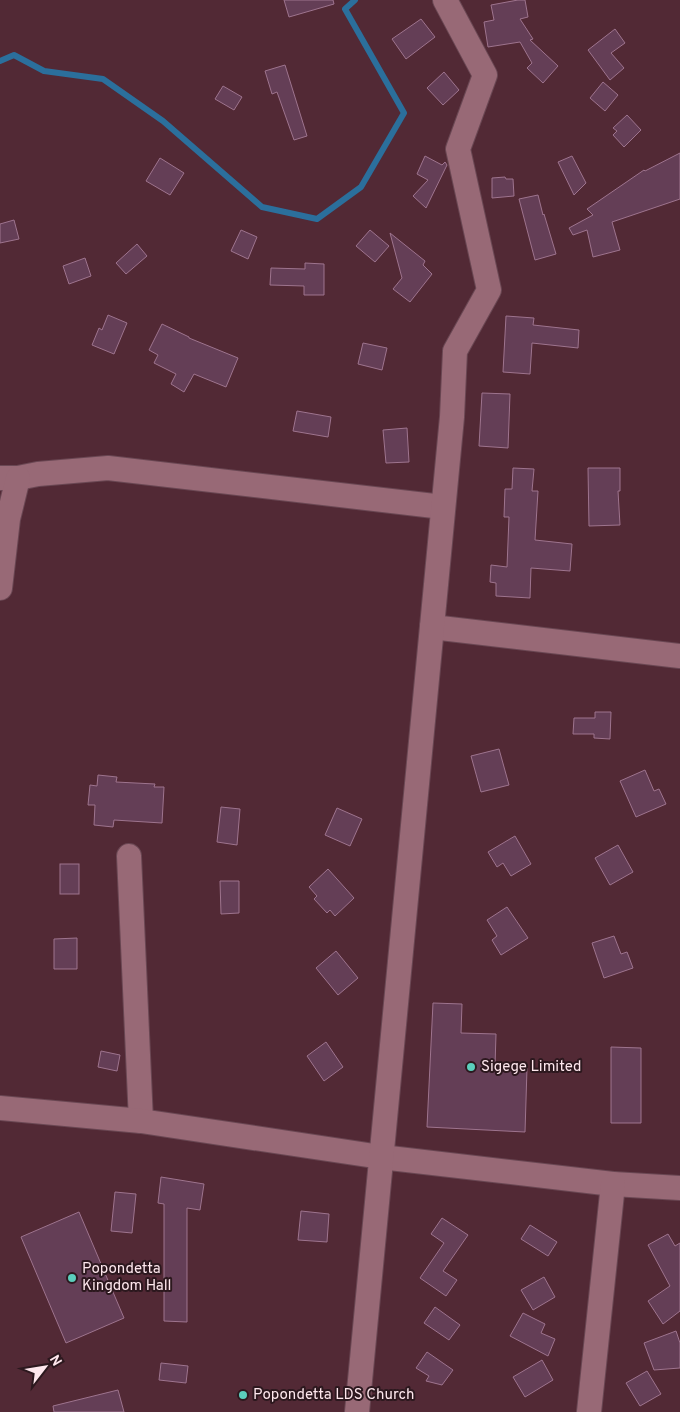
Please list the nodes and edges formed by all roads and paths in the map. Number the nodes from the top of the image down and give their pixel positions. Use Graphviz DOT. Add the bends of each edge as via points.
graph roads {
  1 [pos="445,0"];
  2 [pos="9,478"];
  3 [pos="443,507"];
  4 [pos="0,588"];
  5 [pos="432,627"];
  6 [pos="680,656"];
  7 [pos="129,856"];
  8 [pos="0,1108"];
  9 [pos="141,1121"];
  10 [pos="382,1157"];
  11 [pos="613,1184"];
  12 [pos="680,1188"];
  13 [pos="357,1412"];
  14 [pos="589,1412"];
  1 -- 3 [label="street" via="485,75 458,149 489,290 455,351"];
  2 -- 3 [label="street" via="108,468"];
  2 -- 4 [label="street"];
  3 -- 5 [label="street"];
  5 -- 6 [label="street"];
  5 -- 10 [label="street"];
  7 -- 9 [label="street"];
  8 -- 9 [label="street"];
  9 -- 10 [label="street"];
  10 -- 11 [label="street"];
  10 -- 13 [label="street"];
  11 -- 12 [label="street"];
  11 -- 14 [label="street"];
}
